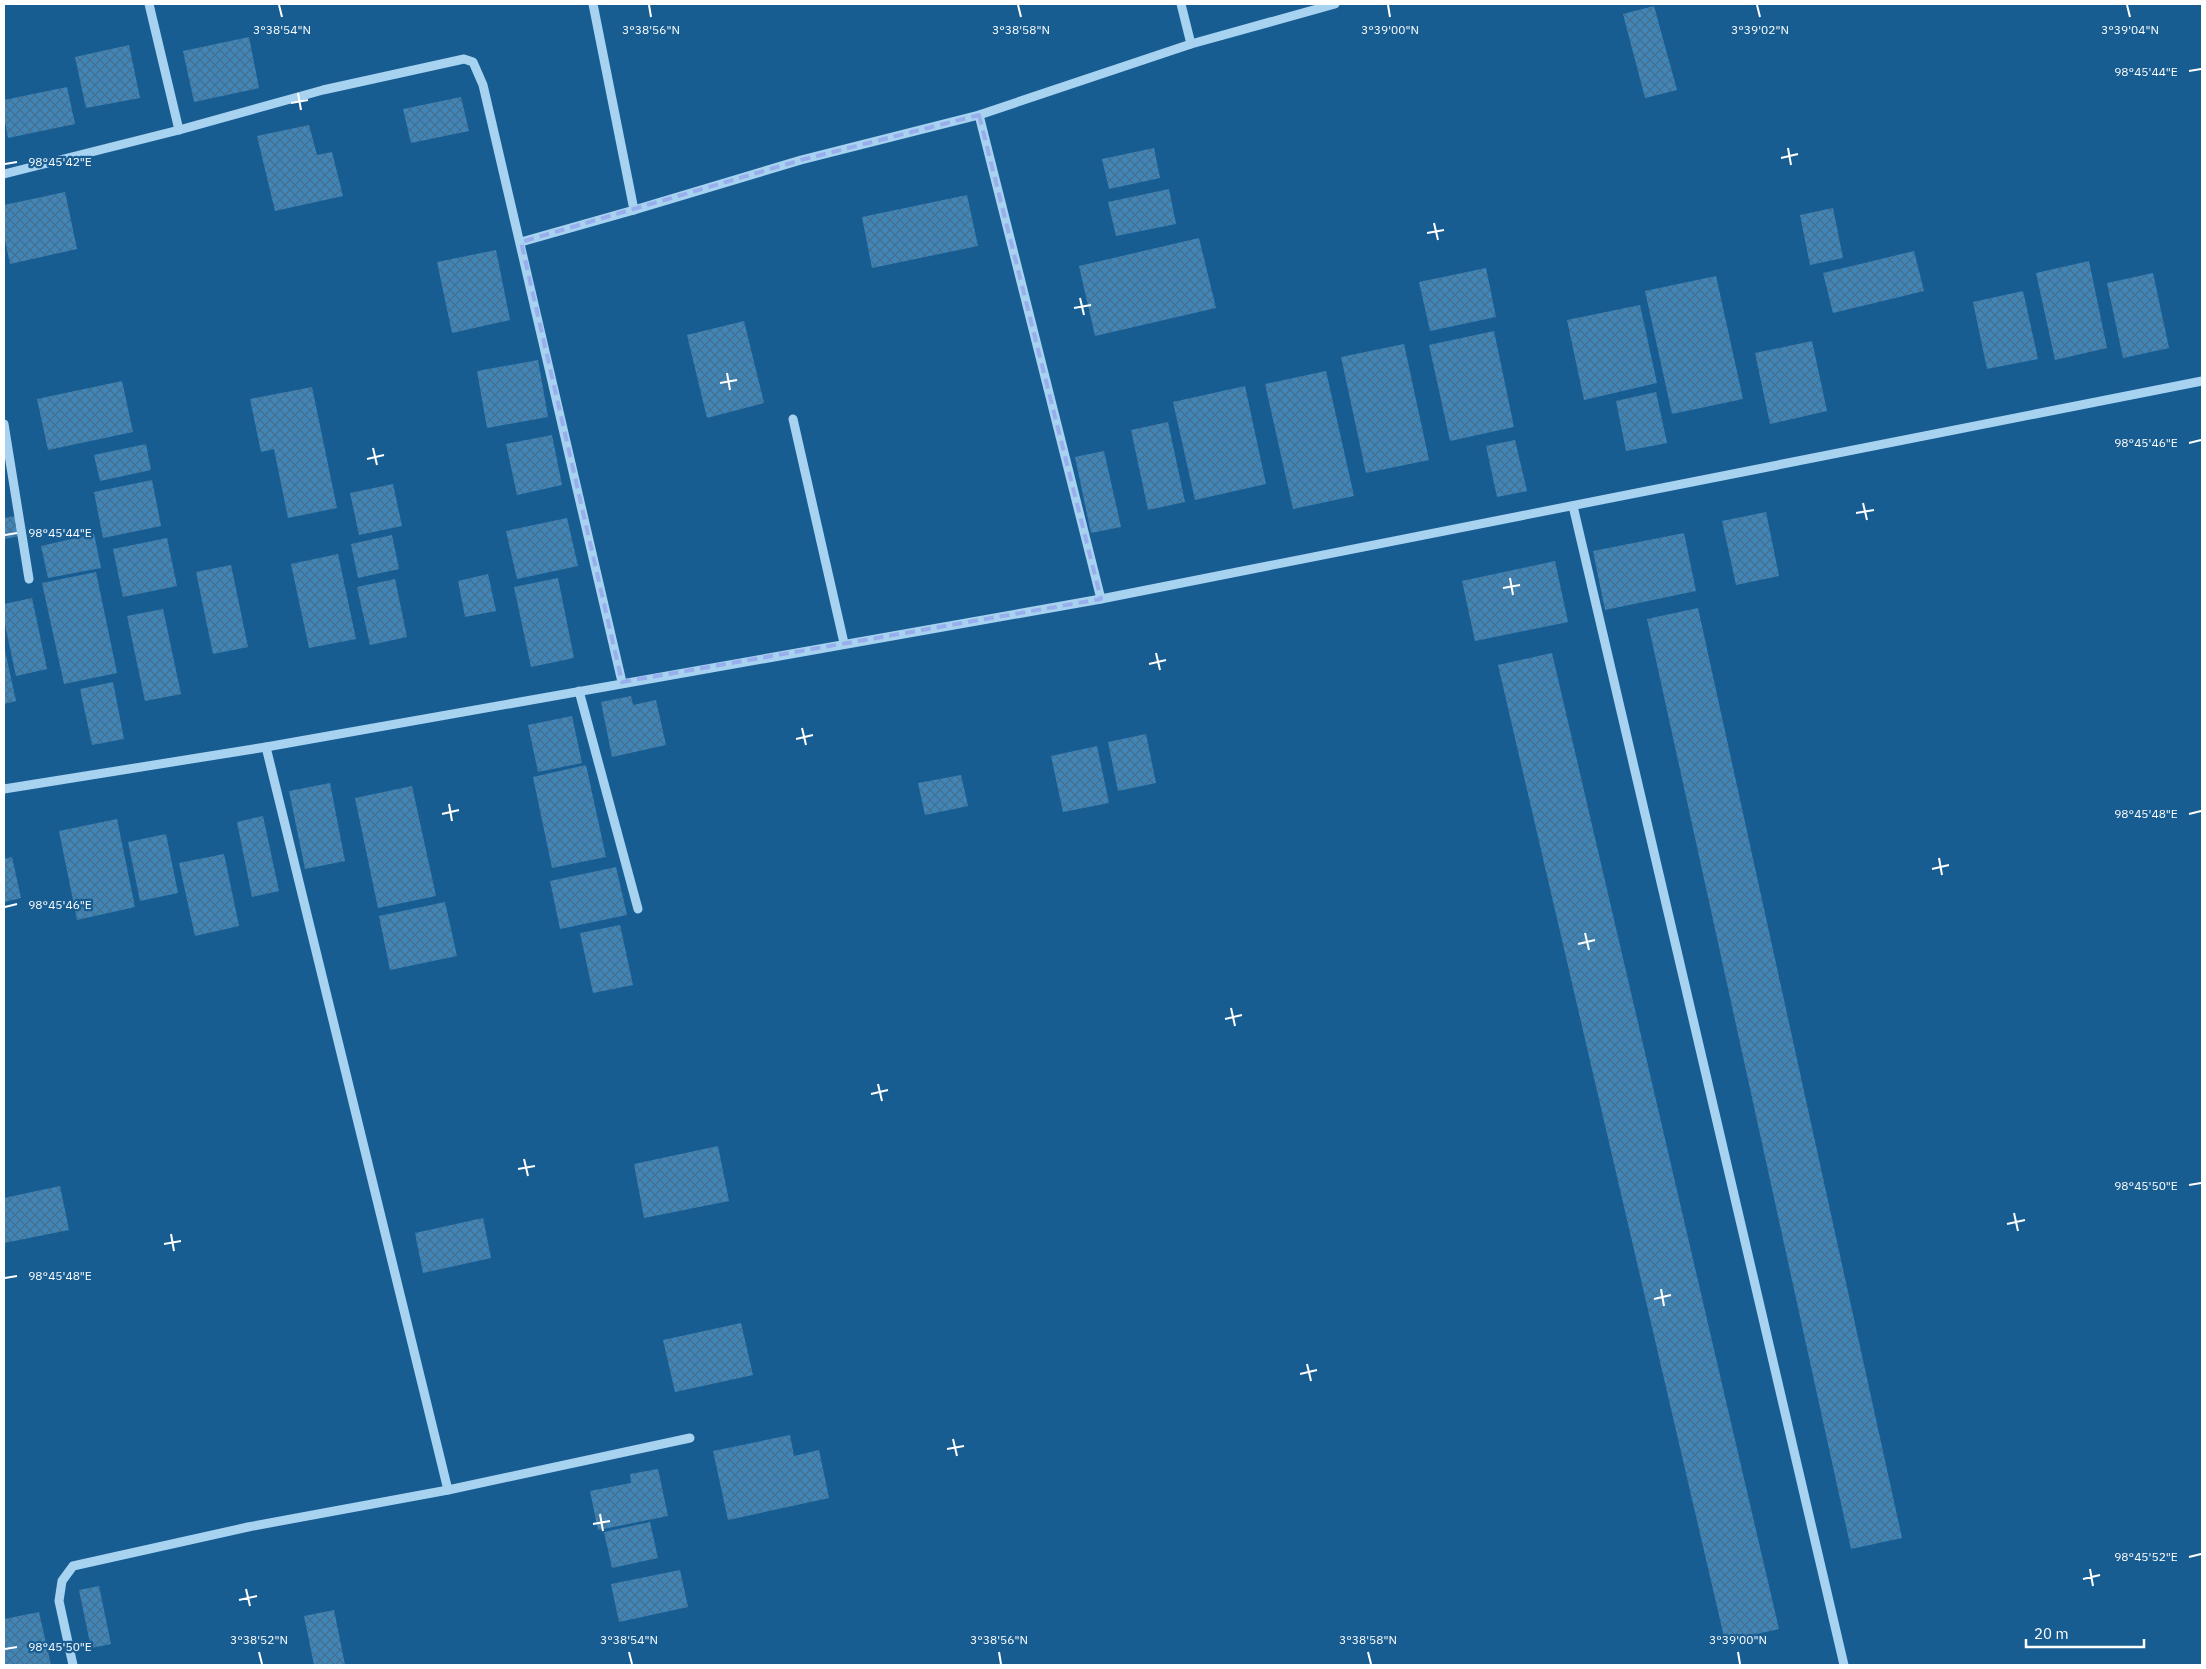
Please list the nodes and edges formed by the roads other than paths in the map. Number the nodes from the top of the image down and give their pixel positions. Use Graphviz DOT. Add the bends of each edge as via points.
graph roads {
  1 [pos="149,4"];
  2 [pos="593,4"];
  3 [pos="1181,4"];
  4 [pos="1335,4"];
  5 [pos="1190,44"];
  6 [pos="979,114"];
  7 [pos="179,130"];
  8 [pos="4,174"];
  9 [pos="634,210"];
  10 [pos="521,242"];
  11 [pos="2202,381"];
  12 [pos="793,419"];
  13 [pos="4,424"];
  14 [pos="1573,506"];
  15 [pos="29,579"];
  16 [pos="1101,598"];
  17 [pos="844,643"];
  18 [pos="622,682"];
  19 [pos="579,691"];
  20 [pos="266,747"];
  21 [pos="4,789"];
  22 [pos="638,909"];
  23 [pos="690,1438"];
  24 [pos="448,1490"];
  25 [pos="73,1665"];
  26 [pos="1844,1665"];
  1 -- 7 [label="street"];
  2 -- 9 [label="street"];
  3 -- 5 [label="street"];
  4 -- 5 [label="street"];
  5 -- 6 [label="street"];
  6 -- 9 [label="street" via="801,160"];
  6 -- 16 [label="street"];
  7 -- 8 [label="street"];
  7 -- 10 [label="street" via="323,90 464,60 473,62 484,85"];
  9 -- 10 [label="street"];
  10 -- 18 [label="street"];
  11 -- 14 [label="street"];
  12 -- 17 [label="street"];
  13 -- 15 [label="street"];
  14 -- 16 [label="street"];
  14 -- 26 [label="street"];
  16 -- 17 [label="street"];
  17 -- 18 [label="street"];
  18 -- 19 [label="street"];
  19 -- 20 [label="street"];
  19 -- 22 [label="street"];
  20 -- 21 [label="street"];
  20 -- 24 [label="street"];
  23 -- 24 [label="street"];
  24 -- 25 [label="street" via="248,1527 73,1566 62,1581 59,1601"];
}
